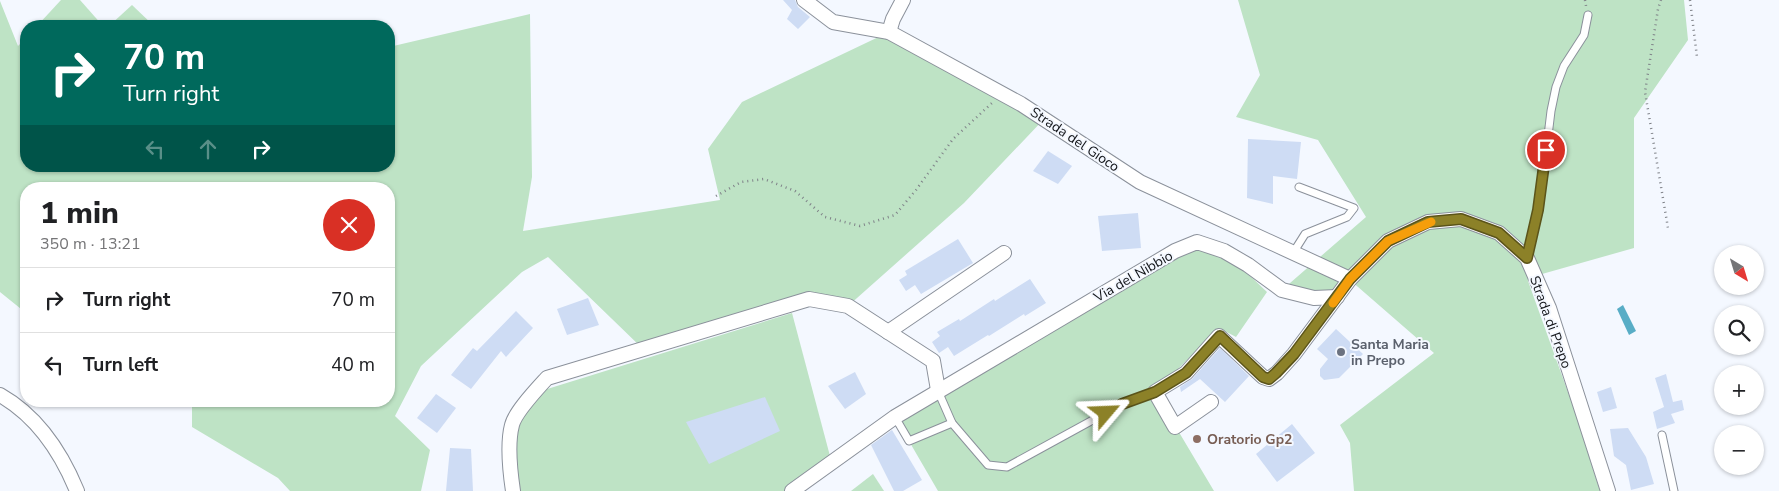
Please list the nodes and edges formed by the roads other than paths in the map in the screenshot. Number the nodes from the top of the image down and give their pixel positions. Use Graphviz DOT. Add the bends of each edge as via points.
graph roads {
  1 [pos="804,0"];
  2 [pos="903,0"];
  3 [pos="1588,15"];
  4 [pos="889,32"];
  5 [pos="1298,186"];
  6 [pos="1004,253"];
  7 [pos="1294,253"];
  8 [pos="1527,258"];
  9 [pos="1350,279"];
  10 [pos="1337,297"];
  11 [pos="888,332"];
  12 [pos="938,390"];
  13 [pos="1155,392"];
  14 [pos="0,395"];
  15 [pos="1211,402"];
  16 [pos="895,417"];
  17 [pos="952,423"];
  18 [pos="1662,436"];
  19 [pos="796,490"];
  20 [pos="77,491"];
  21 [pos="513,491"];
  22 [pos="1608,491"];
  23 [pos="1674,491"];
  1 -- 4 [label="street, Strada del Gioco" via="833,22"];
  2 -- 4 [label="street"];
  3 -- 8 [label="lane" via="1584,35 1564,66 1556,88 1538,210"];
  4 -- 7 [label="street, Strada del Gioco" via="1021,104 1140,182"];
  5 -- 7 [label="lane" via="1354,208 1347,216 1305,234"];
  6 -- 11 [label="street"];
  7 -- 9 [label="street, Strada del Gioco"];
  8 -- 9 [label="street, Strada di Prepo" via="1499,233 1461,219 1428,222 1388,241"];
  8 -- 22 [label="street, Strada di Prepo" via="1549,308"];
  9 -- 10 [label="street, Strada di Prepo"];
  10 -- 12 [label="street, Via del Nibbio" via="1314,298 1282,290 1224,251 1197,242 1174,251"];
  10 -- 13 [label="street, Strada di Prepo" via="1294,354 1269,379 1220,336 1186,373"];
  11 -- 12 [label="street" via="933,362"];
  11 -- 21 [label="street" via="848,306 809,299 547,378 512,423 509,466"];
  12 -- 16 [label="street, Via del Nibbio"];
  12 -- 17 [label="lane"];
  13 -- 15 [label="street" via="1175,427"];
  13 -- 17 [label="lane" via="1122,404 1007,467 988,465"];
  14 -- 20 [label="street" via="15,403 40,427 63,460"];
  16 -- 17 [label="lane" via="909,441"];
  16 -- 19 [label="street, Via del Nibbio"];
  18 -- 23 [label="lane"];
}
